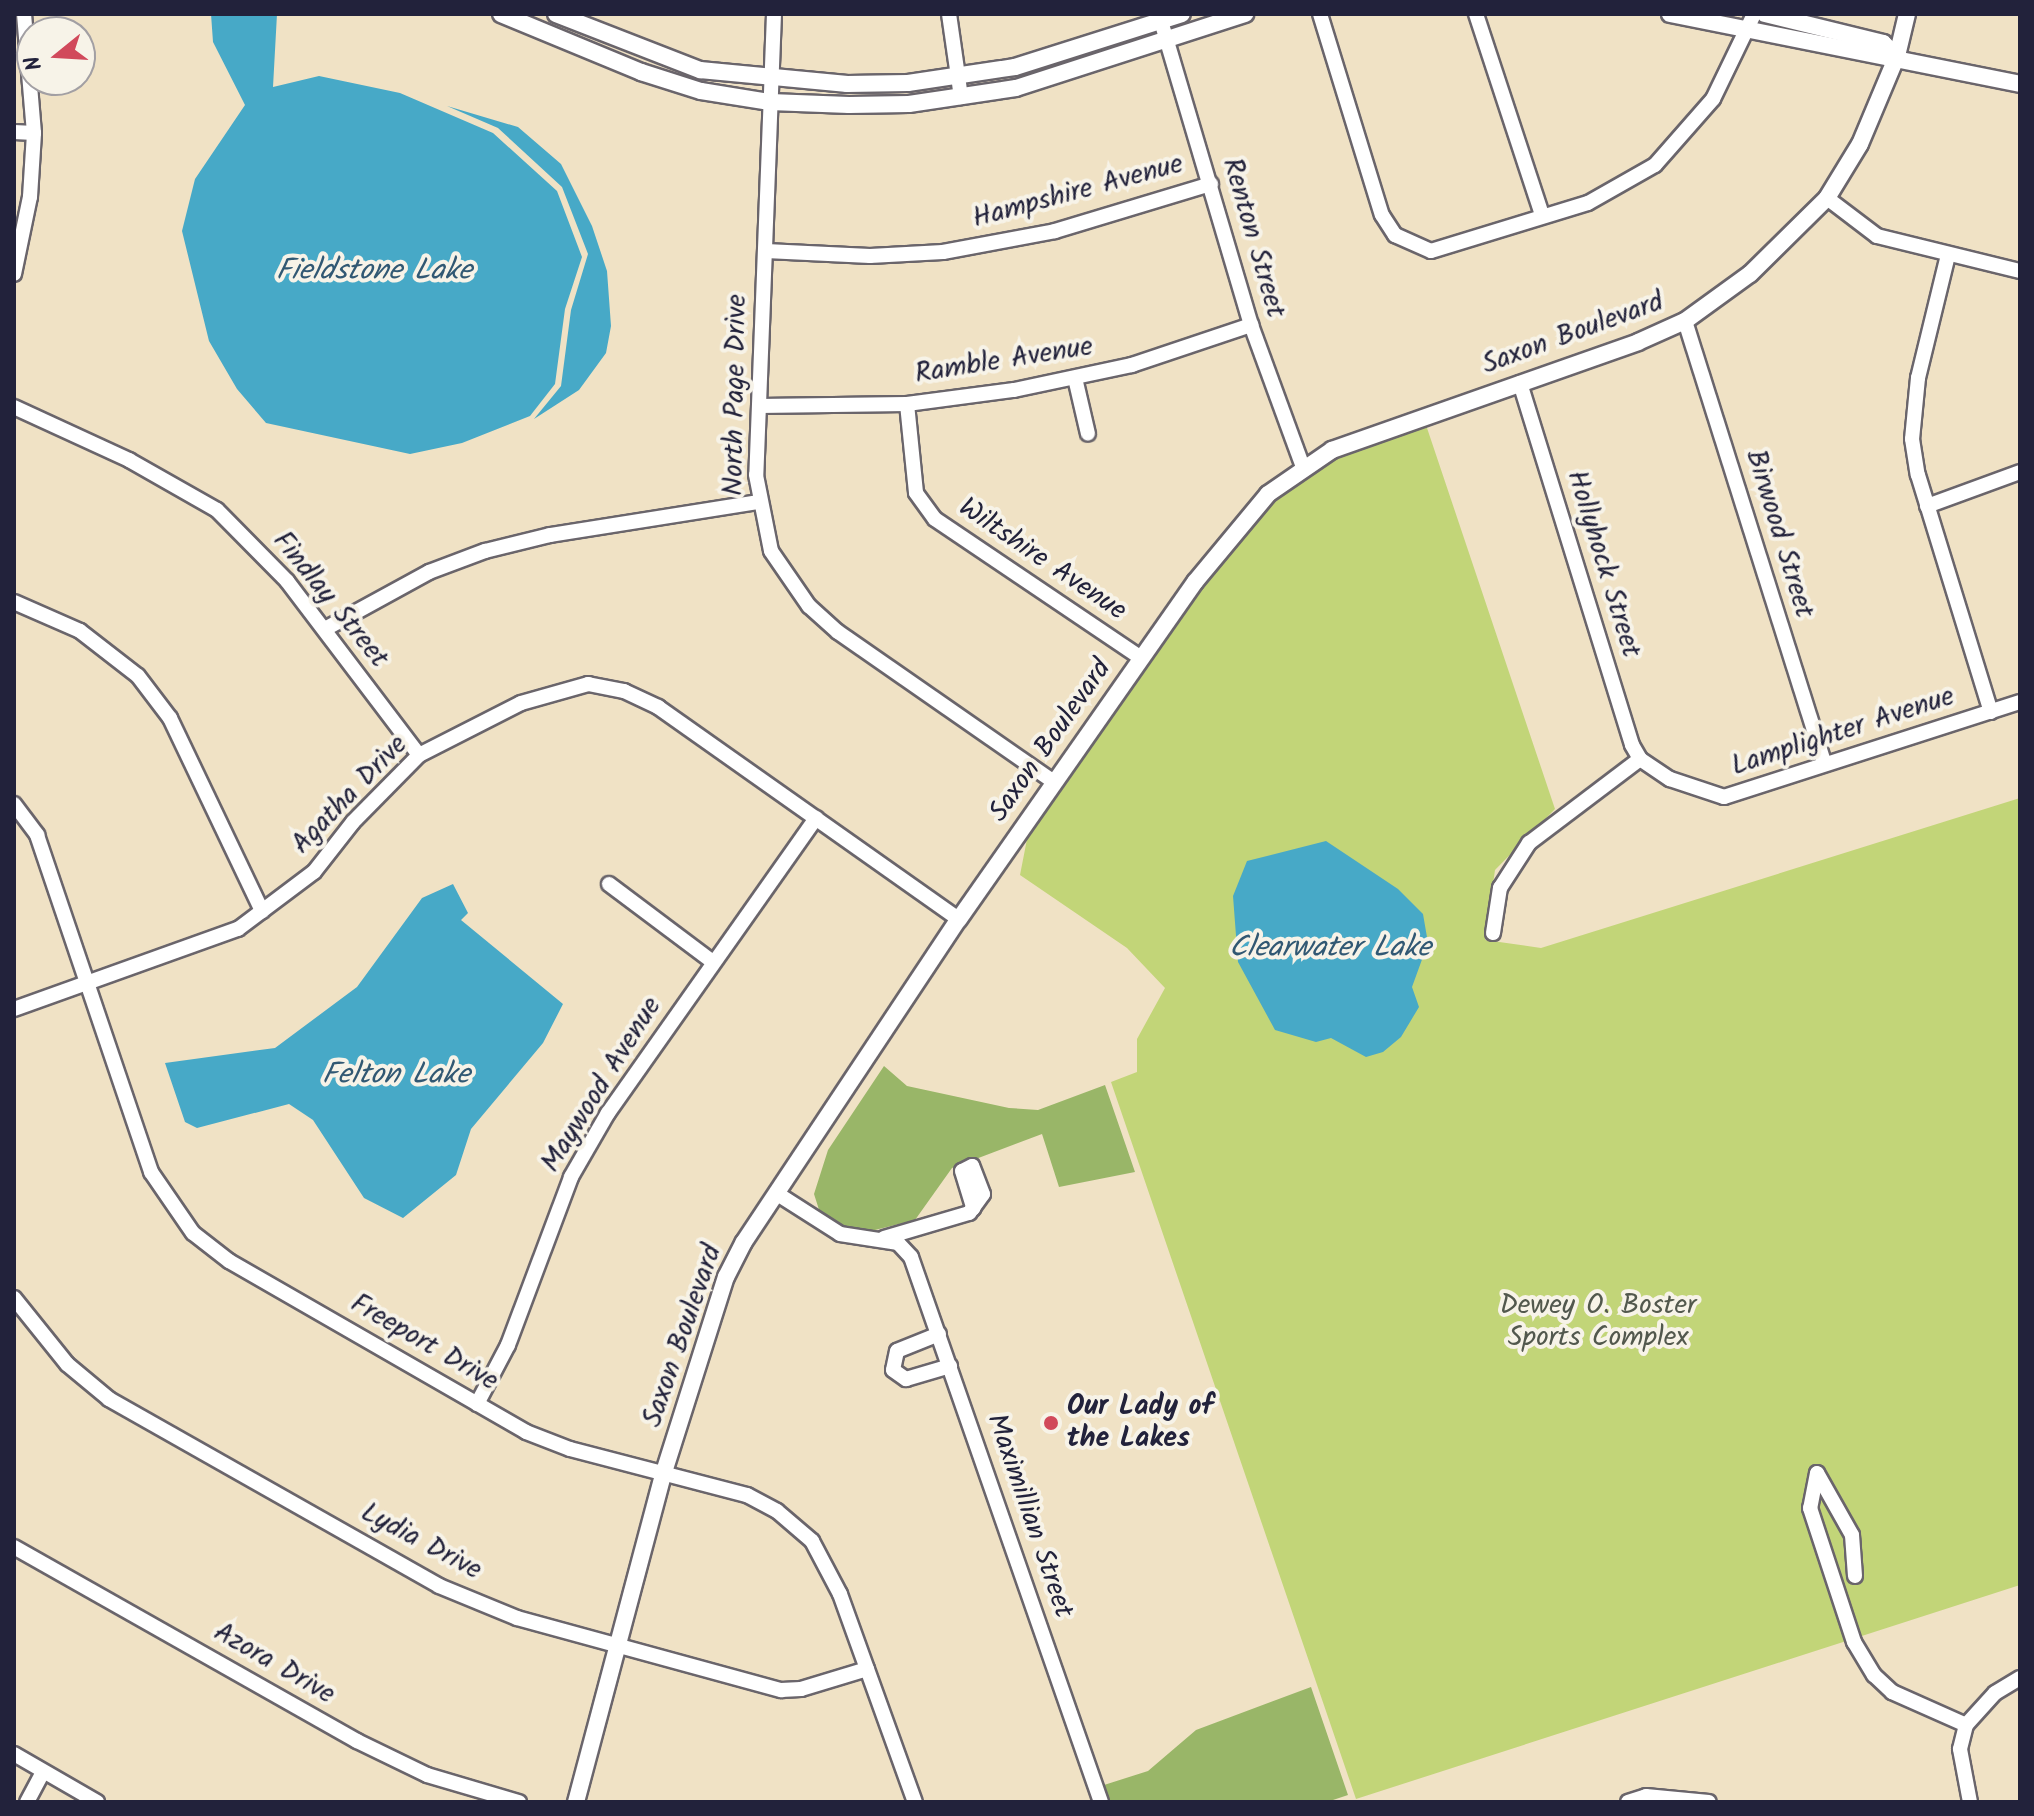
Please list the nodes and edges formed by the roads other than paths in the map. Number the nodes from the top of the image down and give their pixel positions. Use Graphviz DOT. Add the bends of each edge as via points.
graph roads {
  1 [pos="24,14"];
  2 [pos="501,14"];
  3 [pos="556,14"];
  4 [pos="774,14"];
  5 [pos="949,14"];
  6 [pos="1182,14"];
  7 [pos="1245,14"];
  8 [pos="1320,14"];
  9 [pos="1476,14"];
  10 [pos="1670,14"];
  11 [pos="1754,14"];
  12 [pos="1765,14"];
  13 [pos="1907,14"];
  14 [pos="1161,21"];
  15 [pos="1746,31"];
  16 [pos="1166,38"];
  17 [pos="1897,56"];
  18 [pos="959,76"];
  19 [pos="768,80"];
  20 [pos="2020,84"];
  21 [pos="961,97"];
  22 [pos="770,102"];
  23 [pos="14,132"];
  24 [pos="34,133"];
  25 [pos="1211,184"];
  26 [pos="1827,198"];
  27 [pos="1542,215"];
  28 [pos="766,251"];
  29 [pos="1948,255"];
  30 [pos="2020,271"];
  31 [pos="14,274"];
  32 [pos="1685,321"];
  33 [pos="1251,325"];
  34 [pos="1075,378"];
  35 [pos="1520,383"];
  36 [pos="907,404"];
  37 [pos="759,406"];
  38 [pos="14,407"];
  39 [pos="1088,434"];
  40 [pos="1303,467"];
  41 [pos="2020,472"];
  42 [pos="758,502"];
  43 [pos="1927,506"];
  44 [pos="14,602"];
  45 [pos="325,629"];
  46 [pos="1141,658"];
  47 [pos="2020,702"];
  48 [pos="1991,712"];
  49 [pos="419,755"];
  50 [pos="1640,759"];
  51 [pos="1824,762"];
  52 [pos="1054,782"];
  53 [pos="14,804"];
  54 [pos="816,818"];
  55 [pos="609,884"];
  56 [pos="262,911"];
  57 [pos="959,919"];
  58 [pos="1493,933"];
  59 [pos="713,962"];
  60 [pos="85,985"];
  61 [pos="14,1009"];
  62 [pos="776,1193"];
  63 [pos="973,1208"];
  64 [pos="884,1238"];
  65 [pos="14,1298"];
  66 [pos="939,1334"];
  67 [pos="950,1366"];
  68 [pos="477,1404"];
  69 [pos="664,1472"];
  70 [pos="14,1547"];
  71 [pos="1855,1576"];
  72 [pos="618,1645"];
  73 [pos="867,1669"];
  74 [pos="2020,1678"];
  75 [pos="1966,1725"];
  76 [pos="14,1754"];
  77 [pos="43,1772"];
  78 [pos="27,1802"];
  79 [pos="97,1802"];
  80 [pos="519,1802"];
  81 [pos="576,1802"];
  82 [pos="915,1802"];
  83 [pos="1101,1802"];
  84 [pos="1628,1802"];
  85 [pos="1709,1802"];
  86 [pos="1970,1802"];
  1 -- 24 [label="street"];
  2 -- 22 [label="main road" via="641,72 701,91"];
  3 -- 19 [label="main road" via="700,70"];
  4 -- 19 [label="street, North Page Drive"];
  5 -- 18 [label="street"];
  6 -- 14 [label="main road"];
  7 -- 16 [label="main road"];
  8 -- 27 [label="street" via="1382,215 1395,235 1431,251 1448,250"];
  9 -- 27 [label="street"];
  10 -- 15 [label="main road"];
  11 -- 15 [label="street"];
  12 -- 17 [label="main road" via="1883,43"];
  13 -- 17 [label="main road, Saxon Boulevard"];
  14 -- 16 [label="street, Renton Street"];
  14 -- 18 [label="main road" via="1015,67"];
  15 -- 17 [label="main road" via="1879,58"];
  15 -- 27 [label="street" via="1713,99 1655,165 1588,203"];
  16 -- 21 [label="main road" via="1016,88"];
  16 -- 25 [label="street, Renton Street"];
  17 -- 20 [label="main road"];
  17 -- 26 [label="main road, Saxon Boulevard" via="1860,144"];
  18 -- 19 [label="main road" via="908,83"];
  18 -- 21 [label="street"];
  19 -- 22 [label="street, North Page Drive"];
  21 -- 22 [label="main road" via="909,104"];
  22 -- 28 [label="street, North Page Drive"];
  23 -- 24 [label="street"];
  24 -- 31 [label="street" via="30,197"];
  25 -- 28 [label="street, Hampshire Avenue" via="1055,231 943,252 870,256"];
  25 -- 33 [label="street, Renton Street"];
  26 -- 29 [label="street" via="1877,236"];
  26 -- 32 [label="main road, Saxon Boulevard" via="1786,243"];
  28 -- 37 [label="street, North Page Drive"];
  29 -- 30 [label="street"];
  29 -- 43 [label="street" via="1912,417"];
  32 -- 35 [label="main road, Saxon Boulevard" via="1597,359"];
  32 -- 51 [label="street, Birwood Street"];
  33 -- 34 [label="street, Ramble Avenue"];
  33 -- 40 [label="street, Renton Street"];
  34 -- 36 [label="street, Ramble Avenue"];
  34 -- 39 [label="street"];
  35 -- 40 [label="main road, Saxon Boulevard" via="1370,434"];
  35 -- 50 [label="street, Hollyhock Street"];
  36 -- 37 [label="street, Ramble Avenue"];
  36 -- 46 [label="street, Wiltshire Avenue" via="916,493 935,519"];
  37 -- 42 [label="street, North Page Drive"];
  38 -- 45 [label="street, Findlay Street" via="129,460 217,510 287,581"];
  40 -- 46 [label="main road, Saxon Boulevard" via="1236,529"];
  41 -- 43 [label="street"];
  42 -- 45 [label="street" via="550,535 485,551 429,572"];
  42 -- 52 [label="street, North Page Drive" via="771,551 809,606"];
  43 -- 48 [label="street"];
  44 -- 56 [label="street" via="80,631 138,676 182,741 230,854"];
  45 -- 49 [label="street, Findlay Street"];
  46 -- 52 [label="main road, Saxon Boulevard"];
  47 -- 48 [label="street, Lamplighter Avenue"];
  48 -- 51 [label="street, Lamplighter Avenue"];
  49 -- 54 [label="street, Agatha Drive" via="521,703 588,684 624,691 658,707"];
  49 -- 56 [label="street, Agatha Drive" via="353,822 314,872"];
  50 -- 51 [label="street, Lamplighter Avenue" via="1693,791 1724,797"];
  50 -- 58 [label="street" via="1529,843 1500,888"];
  52 -- 57 [label="main road, Saxon Boulevard"];
  53 -- 60 [label="street, Freeport Drive" via="37,835"];
  54 -- 57 [label="street, Agatha Drive"];
  54 -- 59 [label="street, Maywood Avenue"];
  55 -- 59 [label="street"];
  56 -- 60 [label="street, Agatha Drive" via="238,929 189,950"];
  57 -- 62 [label="main road, Saxon Boulevard"];
  59 -- 68 [label="street, Maywood Avenue" via="571,1177 508,1345"];
  60 -- 61 [label="street, Agatha Drive"];
  60 -- 68 [label="street, Freeport Drive" via="151,1172 193,1233 229,1261"];
  62 -- 64 [label="street" via="840,1234"];
  62 -- 69 [label="main road, Saxon Boulevard" via="726,1277"];
  63 -- 64 [label="street"];
  64 -- 66 [label="street, Maximillian Street" via="905,1248"];
  65 -- 72 [label="street, Lydia Drive" via="67,1364 109,1399 439,1586 517,1618"];
  66 -- 67 [label="street, Maximillian Street"];
  66 -- 67 [label="street" via="897,1351 893,1370 906,1379"];
  67 -- 83 [label="street, Maximillian Street"];
  68 -- 69 [label="street, Freeport Drive" via="570,1449"];
  69 -- 72 [label="main road, Saxon Boulevard"];
  69 -- 73 [label="street, Freeport Drive" via="747,1495 777,1511 812,1541 840,1594"];
  70 -- 80 [label="street, Azora Drive" via="357,1741 427,1775"];
  71 -- 75 [label="street" via="1852,1535 1817,1473 1810,1508 1854,1642 1874,1675 1892,1692"];
  72 -- 73 [label="street, Lydia Drive" via="781,1690"];
  72 -- 81 [label="main road, Saxon Boulevard"];
  73 -- 82 [label="street, Freeport Drive"];
  74 -- 75 [label="street" via="1995,1693"];
  75 -- 86 [label="street" via="1960,1749"];
  76 -- 77 [label="street"];
  77 -- 78 [label="street"];
  77 -- 79 [label="street"];
  84 -- 85 [label="street" via="1657,1796"];
}
